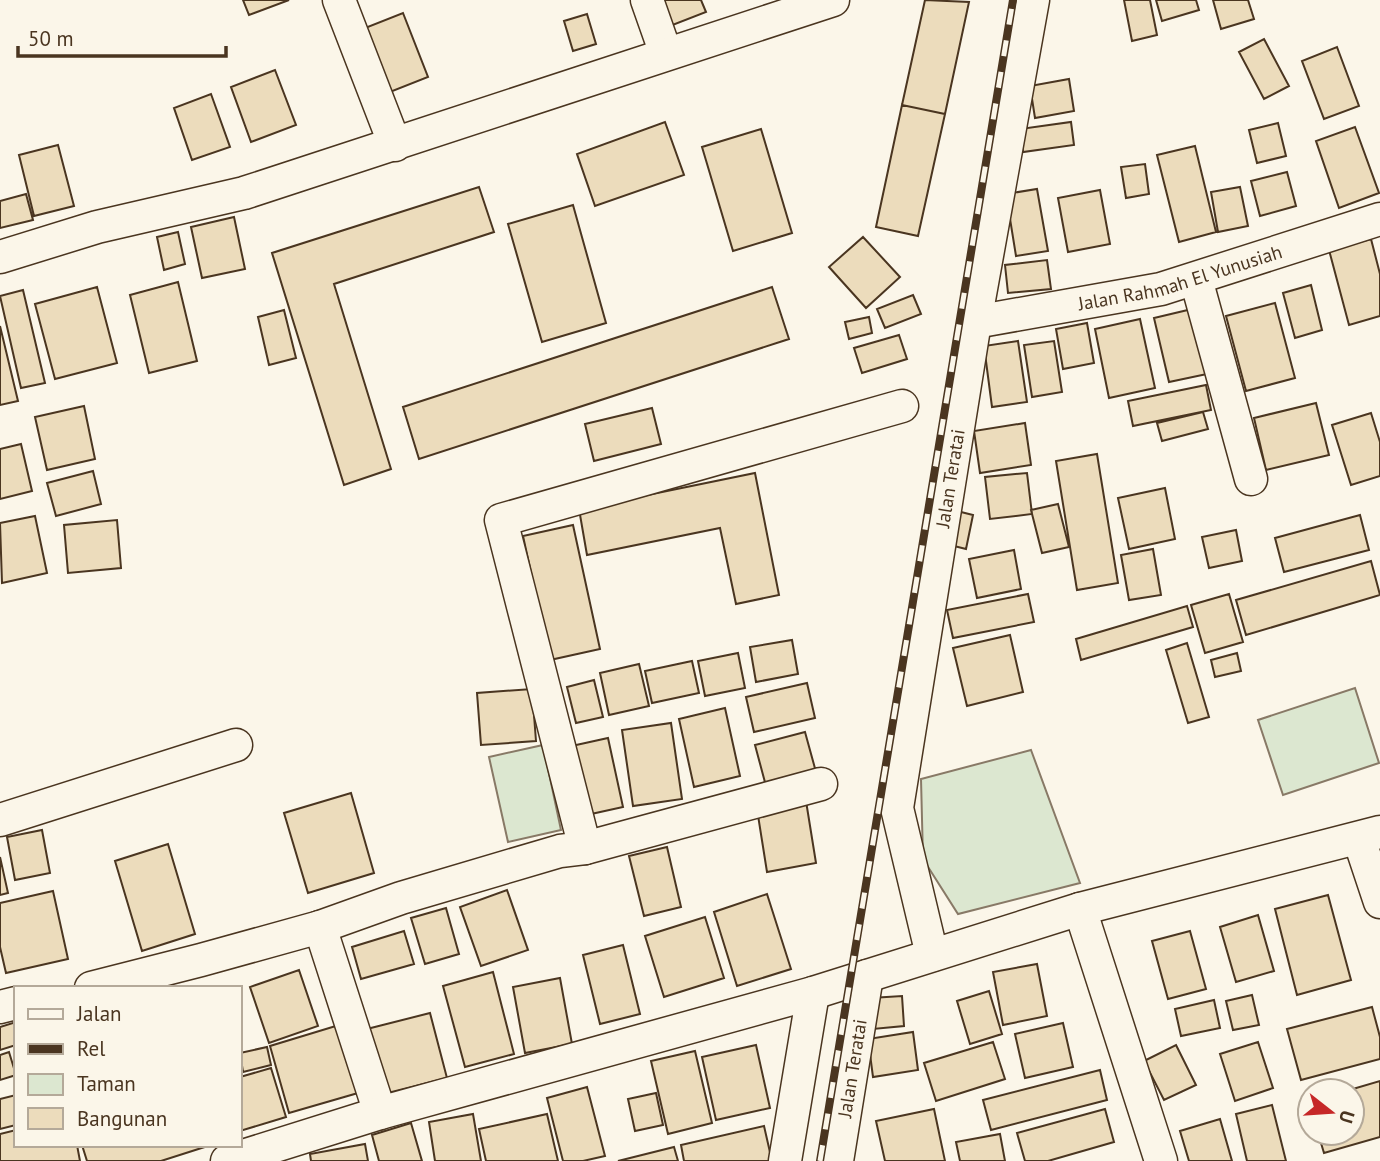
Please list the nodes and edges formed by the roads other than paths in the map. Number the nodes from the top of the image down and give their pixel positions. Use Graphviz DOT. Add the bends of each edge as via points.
graph roads {
  1 [pos="339,0"];
  2 [pos="647,0"];
  3 [pos="1033,0"];
  4 [pos="822,2"];
  5 [pos="666,54"];
  6 [pos="395,145"];
  7 [pos="1380,219"];
  8 [pos="0,255"];
  9 [pos="1196,279"];
  10 [pos="975,322"];
  11 [pos="902,405"];
  12 [pos="1251,478"];
  13 [pos="236,745"];
  14 [pos="821,784"];
  15 [pos="0,820"];
  16 [pos="1369,835"];
  17 [pos="585,848"];
  18 [pos="1380,902"];
  19 [pos="1080,909"];
  20 [pos="320,927"];
  21 [pos="932,955"];
  22 [pos="867,976"];
  23 [pos="99,986"];
  24 [pos="813,993"];
  25 [pos="380,1113"];
  26 [pos="292,1152"];
  27 [pos="227,1161"];
  28 [pos="785,1161"];
  29 [pos="837,1161"];
  30 [pos="1161,1161"];
  1 -- 6 [label="street"];
  2 -- 5 [label="street"];
  3 -- 10 [label="street, Jalan Teratai"];
  4 -- 5 [label="street"];
  5 -- 6 [label="street"];
  6 -- 8 [label="street" via="244,192"];
  7 -- 9 [label="street, Jalan Rahmah El Yunusiah"];
  9 -- 10 [label="street, Jalan Rahmah El Yunusiah"];
  9 -- 12 [label="street"];
  10 -- 21 [label="street, Jalan Teratai" via="897,808"];
  11 -- 17 [label="street" via="501,520"];
  13 -- 15 [label="street"];
  14 -- 17 [label="street"];
  16 -- 18 [label="street"];
  16 -- 19 [label="street"];
  17 -- 20 [label="street" via="559,851"];
  19 -- 21 [label="street"];
  19 -- 30 [label="street"];
  20 -- 23 [label="street"];
  20 -- 25 [label="street"];
  21 -- 22 [label="street"];
  22 -- 24 [label="street"];
  22 -- 29 [label="street, Jalan Teratai"];
  24 -- 25 [label="street"];
  24 -- 28 [label="street"];
  25 -- 26 [label="street"];
  26 -- 27 [label="street"];
}
